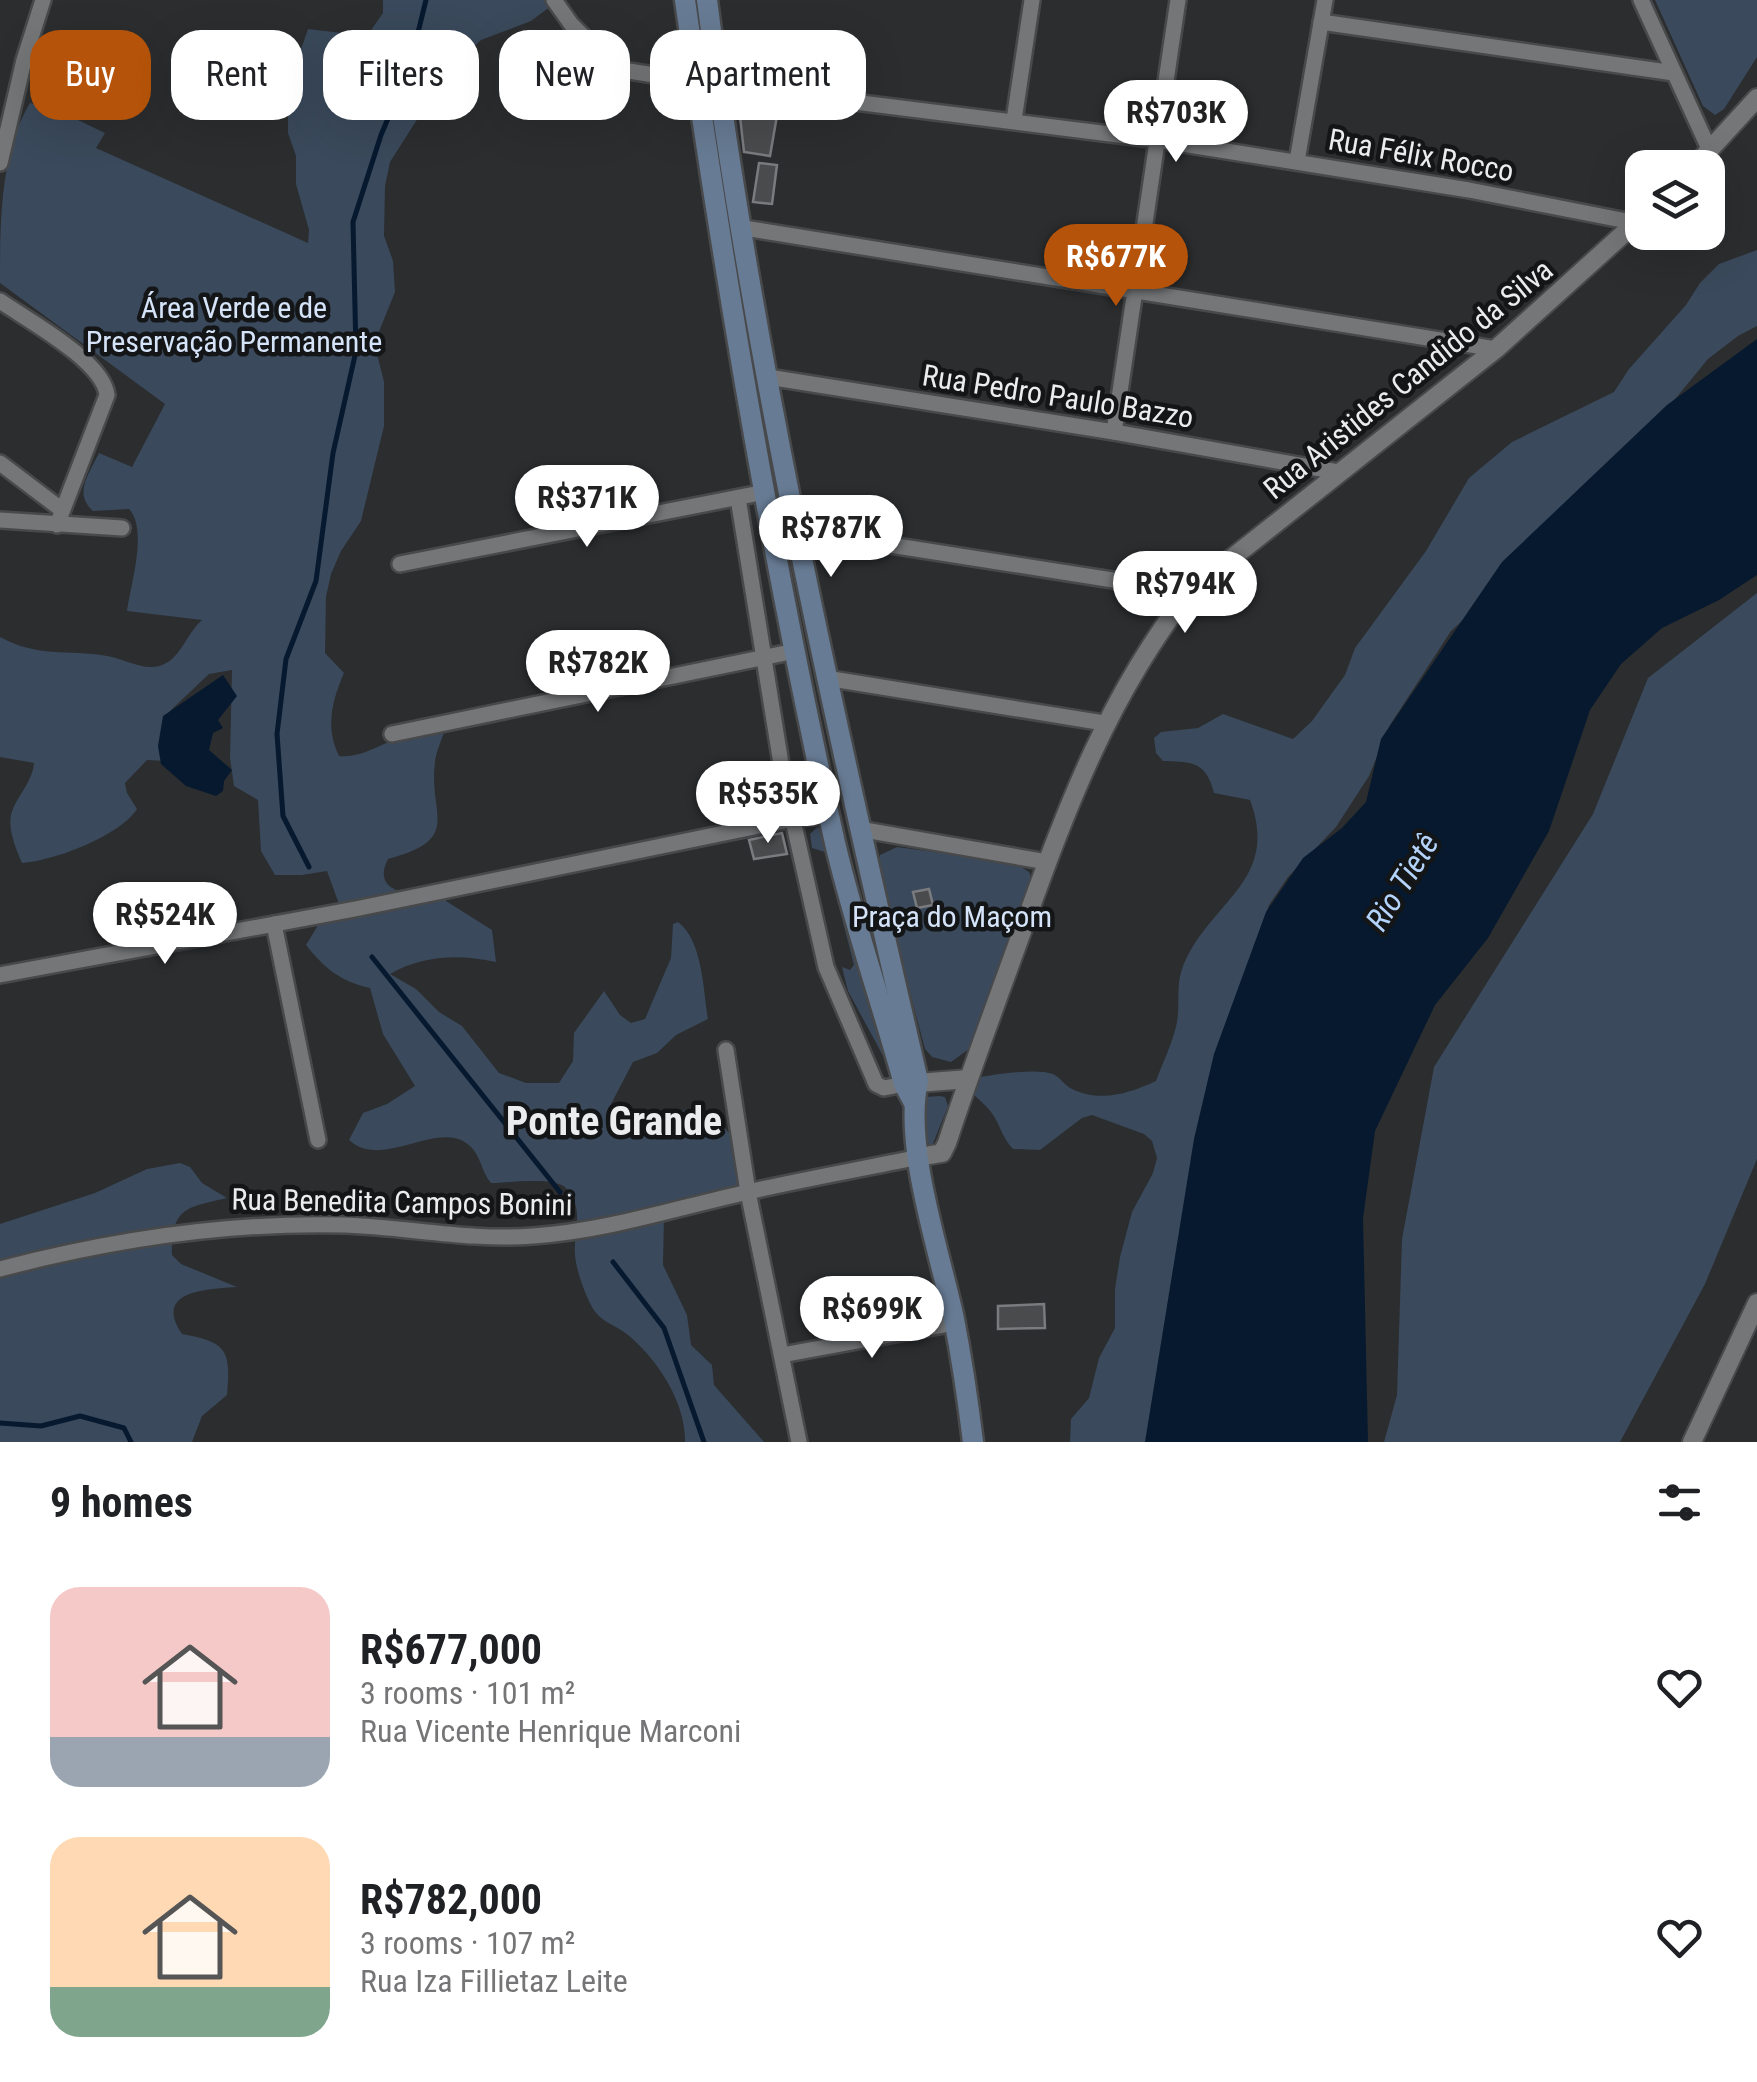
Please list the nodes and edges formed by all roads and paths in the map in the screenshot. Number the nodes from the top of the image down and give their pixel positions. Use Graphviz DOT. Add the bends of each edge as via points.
graph roads {
  1 [pos="43,0"];
  2 [pos="554,0"];
  3 [pos="685,0"];
  4 [pos="708,0"];
  5 [pos="1032,0"];
  6 [pos="1178,0"];
  7 [pos="1325,0"];
  8 [pos="1641,0"];
  9 [pos="1322,22"];
  10 [pos="689,30"];
  11 [pos="712,30"];
  12 [pos="1674,73"];
  13 [pos="650,75"];
  14 [pos="1757,98"];
  15 [pos="866,102"];
  16 [pos="702,120"];
  17 [pos="724,120"];
  18 [pos="1014,120"];
  19 [pos="1158,140"];
  20 [pos="1710,150"];
  21 [pos="1711,150"];
  22 [pos="1296,161"];
  23 [pos="0,163"];
  24 [pos="1625,217"];
  25 [pos="744,228"];
  26 [pos="1625,234"];
  27 [pos="1135,289"];
  28 [pos="0,301"];
  29 [pos="1496,350"];
  30 [pos="768,377"];
  31 [pos="1114,432"];
  32 [pos="0,463"];
  33 [pos="1338,472"];
  34 [pos="765,492"];
  35 [pos="738,498"];
  36 [pos="59,517"];
  37 [pos="0,520"];
  38 [pos="122,528"];
  39 [pos="796,530"];
  40 [pos="400,564"];
  41 [pos="1189,592"];
  42 [pos="796,652"];
  43 [pos="764,658"];
  44 [pos="826,678"];
  45 [pos="1104,723"];
  46 [pos="392,734"];
  47 [pos="830,815"];
  48 [pos="793,819"];
  49 [pos="860,829"];
  50 [pos="1047,862"];
  51 [pos="274,924"];
  52 [pos="0,975"];
  53 [pos="726,1050"];
  54 [pos="968,1079"];
  55 [pos="912,1089"];
  56 [pos="318,1140"];
  57 [pos="918,1157"];
  58 [pos="748,1192"];
  59 [pos="0,1269"];
  60 [pos="1757,1303"];
  61 [pos="955,1323"];
  62 [pos="782,1354"];
  63 [pos="799,1442"];
  64 [pos="973,1442"];
  65 [pos="1692,1442"];
  1 -- 23 [label="street"];
  2 -- 13 [label="street, Rua Félix Rocco" via="616,69"];
  3 -- 10 [label="main road"];
  4 -- 11 [label="main road"];
  5 -- 18 [label="street"];
  6 -- 19 [label="street"];
  7 -- 9 [label="street"];
  8 -- 12 [label="street"];
  9 -- 12 [label="street"];
  9 -- 22 [label="street"];
  12 -- 20 [label="street"];
  14 -- 21 [label="street"];
  15 -- 18 [label="street, Rua Félix Rocco"];
  16 -- 34 [label="main road"];
  17 -- 25 [label="main road"];
  18 -- 19 [label="street, Rua Félix Rocco"];
  19 -- 22 [label="street, Rua Félix Rocco"];
  19 -- 27 [label="street"];
  22 -- 24 [label="street, Rua Félix Rocco"];
  25 -- 27 [label="street"];
  25 -- 30 [label="main road"];
  26 -- 29 [label="street, Rua Aristides Candido da Silva"];
  27 -- 29 [label="street"];
  27 -- 31 [label="street"];
  28 -- 36 [label="street" via="103,378 107,395"];
  29 -- 33 [label="street, Rua Aristides Candido da Silva"];
  30 -- 31 [label="street, Rua Pedro Paulo Bazzo"];
  30 -- 39 [label="main road"];
  31 -- 33 [label="street, Rua Pedro Paulo Bazzo"];
  32 -- 36 [label="street"];
  33 -- 41 [label="street, Rua Aristides Candido da Silva"];
  34 -- 35 [label="street"];
  34 -- 42 [label="main road"];
  35 -- 40 [label="street"];
  35 -- 43 [label="street"];
  36 -- 37 [label="street"];
  36 -- 38 [label="street"];
  39 -- 41 [label="street"];
  39 -- 44 [label="main road"];
  41 -- 45 [label="street, Rua Aristides Candido da Silva"];
  42 -- 43 [label="street"];
  42 -- 47 [label="main road"];
  43 -- 46 [label="street"];
  43 -- 48 [label="street"];
  44 -- 45 [label="street"];
  44 -- 49 [label="main road"];
  45 -- 50 [label="street, Rua Aristides Candido da Silva"];
  47 -- 48 [label="street"];
  47 -- 55 [label="main road"];
  48 -- 51 [label="street"];
  48 -- 55 [label="street" via="826,967 876,1084"];
  49 -- 50 [label="street"];
  49 -- 55 [label="main road"];
  50 -- 54 [label="street, Rua Aristides Candido da Silva"];
  51 -- 52 [label="street"];
  51 -- 56 [label="street"];
  53 -- 58 [label="street"];
  54 -- 55 [label="street"];
  54 -- 57 [label="street, Rua Aristides Candido da Silva" via="942,1153"];
  55 -- 57 [label="main road"];
  57 -- 58 [label="street, Rua Benedita Campos Bonini"];
  57 -- 61 [label="main road"];
  58 -- 59 [label="street, Rua Benedita Campos Bonini" via="587,1231 528,1237 350,1226 214,1228"];
  58 -- 62 [label="street"];
  60 -- 65 [label="street"];
  61 -- 62 [label="street"];
  61 -- 64 [label="main road"];
  62 -- 63 [label="street"];
}
